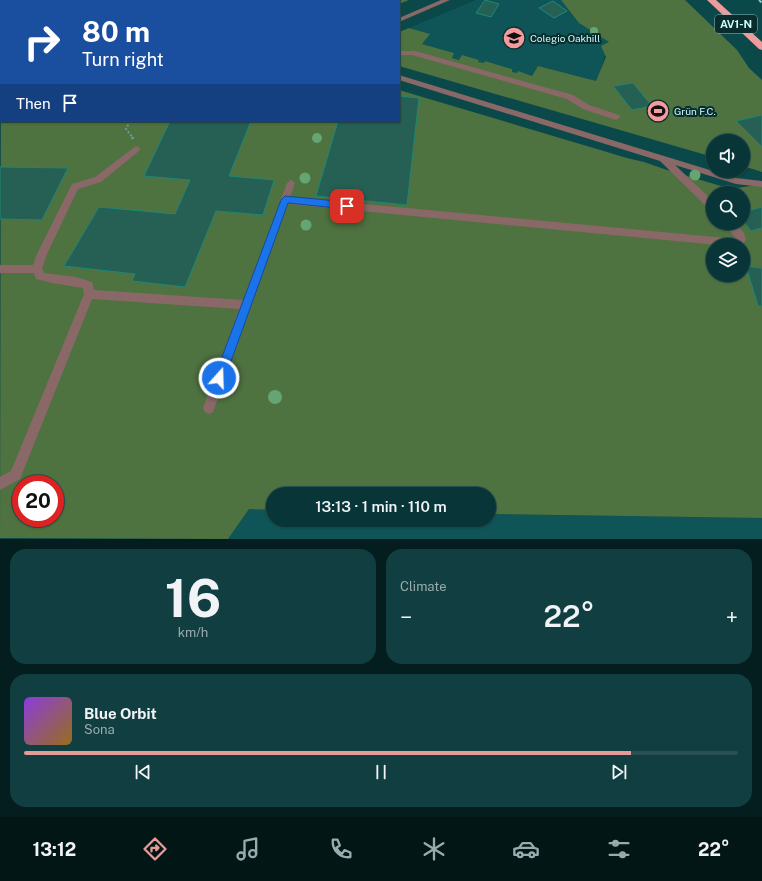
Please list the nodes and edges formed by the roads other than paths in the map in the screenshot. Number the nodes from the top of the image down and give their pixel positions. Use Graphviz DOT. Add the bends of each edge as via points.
graph roads {
  1 [pos="447,0"];
  2 [pos="711,0"];
  3 [pos="400,20"];
  4 [pos="762,47"];
  5 [pos="400,53"];
  6 [pos="400,77"];
  7 [pos="616,116"];
  8 [pos="136,149"];
  9 [pos="662,158"];
  10 [pos="291,183"];
  11 [pos="762,184"];
  12 [pos="285,200"];
  13 [pos="706,200"];
  14 [pos="735,230"];
  15 [pos="37,268"];
  16 [pos="0,269"];
  17 [pos="89,294"];
  18 [pos="246,305"];
  19 [pos="209,408"];
  20 [pos="0,484"];
  1 -- 3 [label="street"];
  2 -- 4 [label="highway, AV1-N"];
  5 -- 7 [label="street" via="412,53 570,97 586,107"];
  6 -- 9 [label="street"];
  8 -- 15 [label="street" via="98,180 75,186"];
  9 -- 11 [label="street" via="736,181"];
  9 -- 13 [label="street"];
  10 -- 12 [label="street"];
  12 -- 14 [label="street" via="738,243 741,236"];
  12 -- 18 [label="street"];
  15 -- 16 [label="street"];
  15 -- 17 [label="street" via="40,276 48,279 83,282 88,285"];
  17 -- 18 [label="street"];
  17 -- 20 [label="street" via="16,475"];
  18 -- 19 [label="street"];
}
